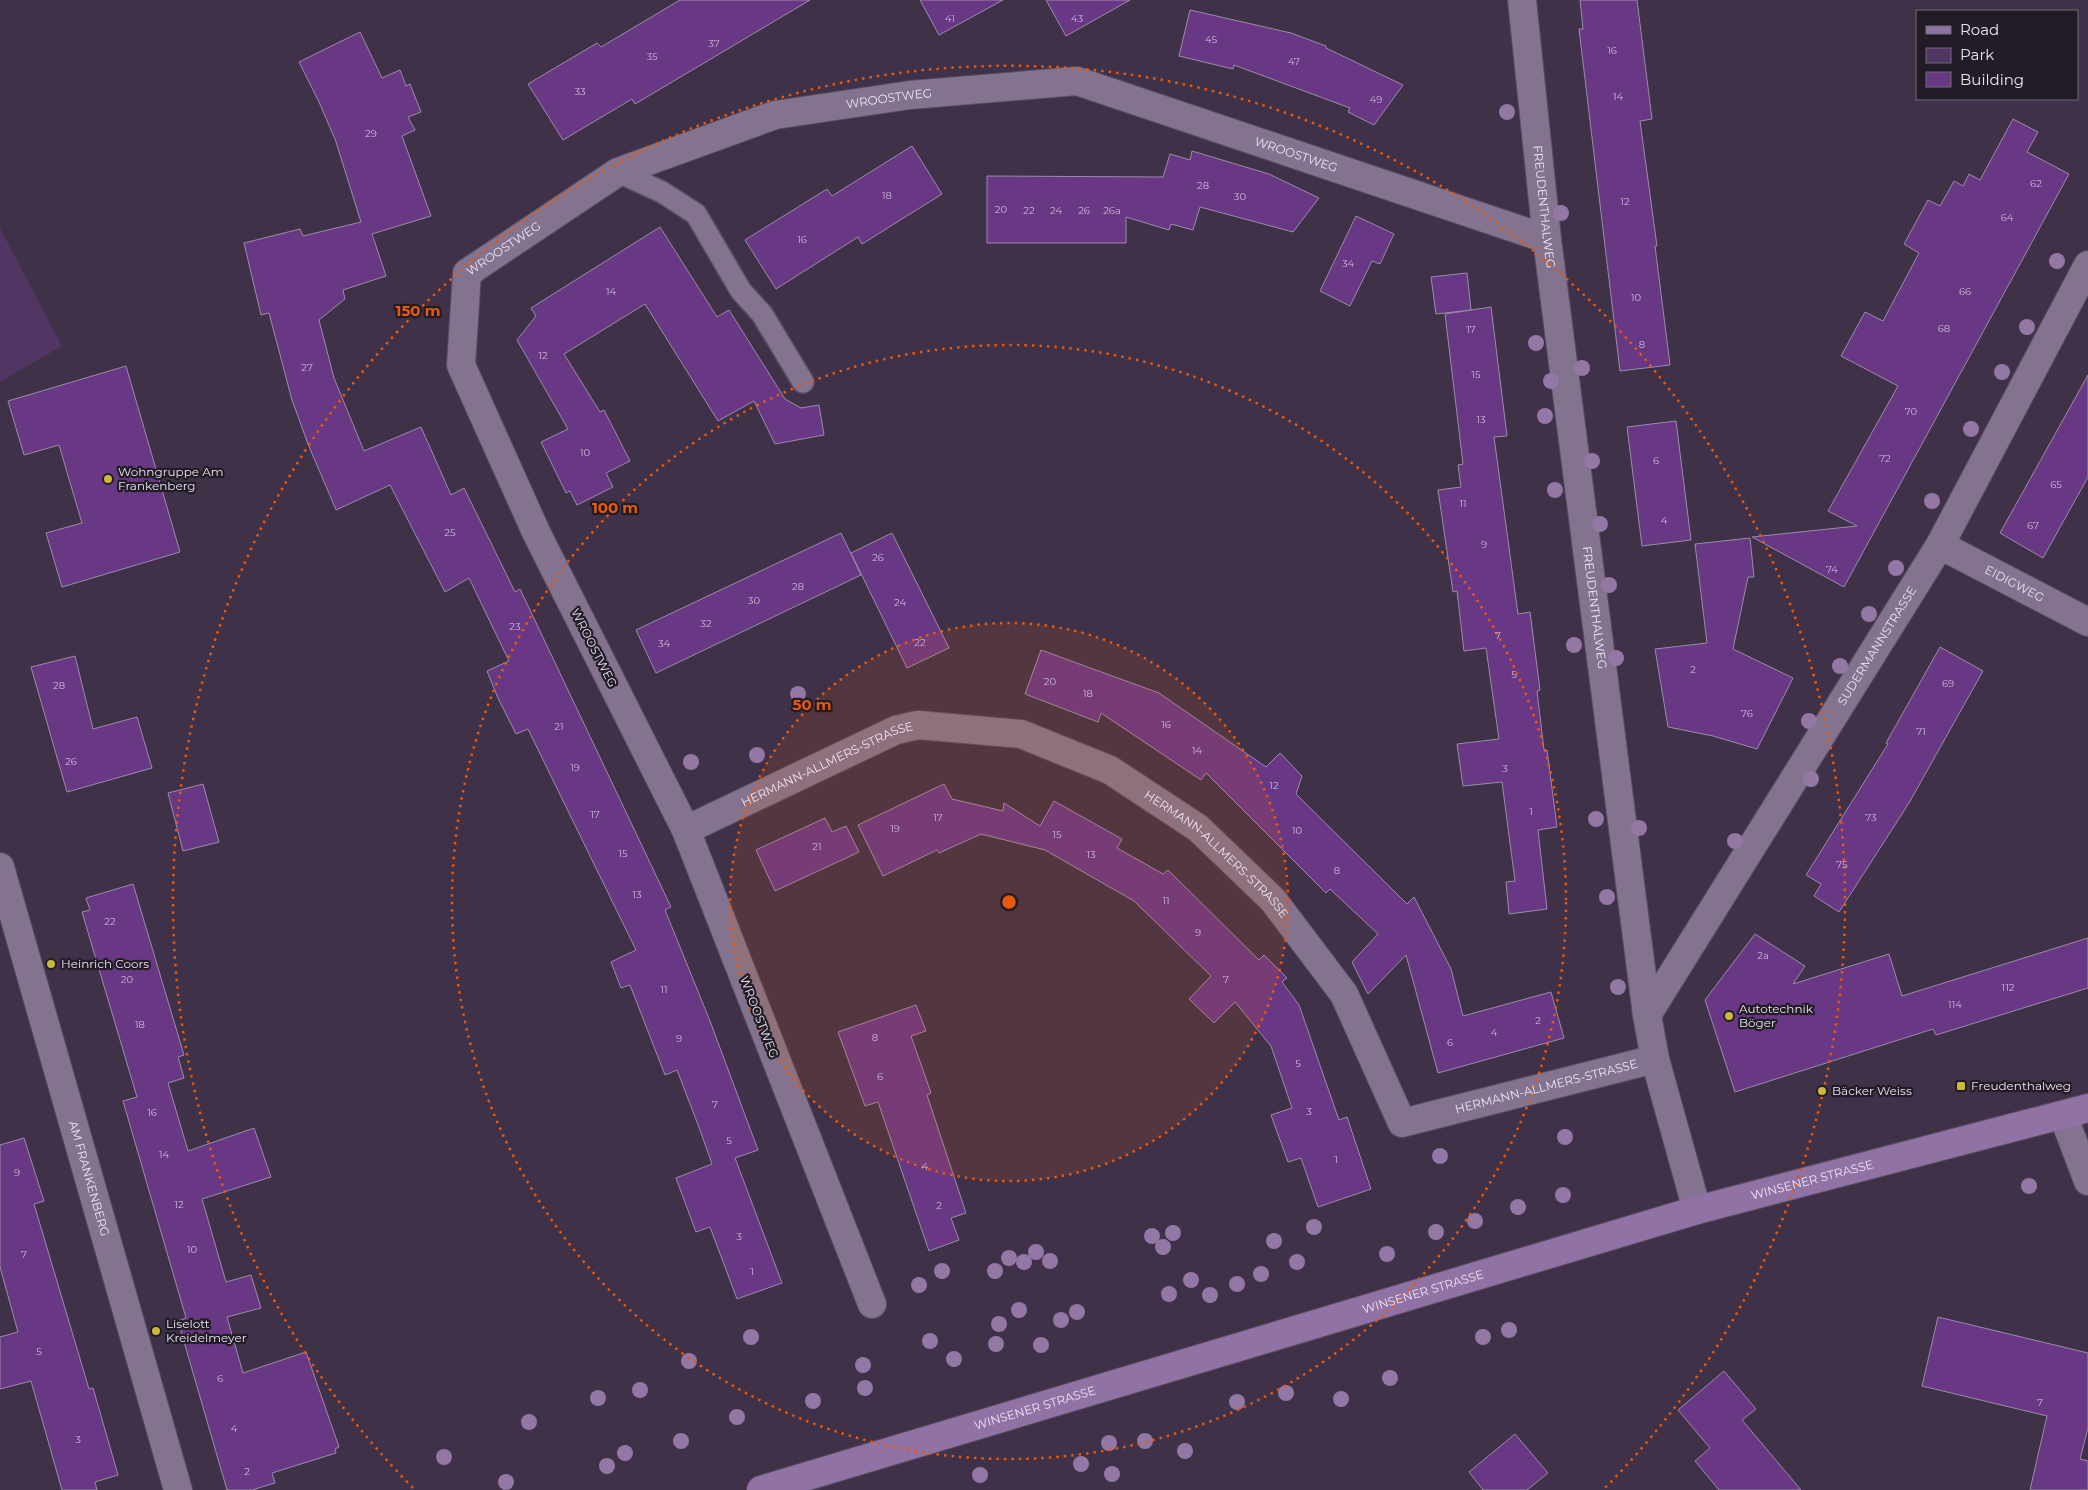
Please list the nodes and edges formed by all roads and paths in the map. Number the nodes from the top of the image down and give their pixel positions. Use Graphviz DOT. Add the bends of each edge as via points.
graph roads {
  1 [pos="1522,0"];
  2 [pos="618,172"];
  3 [pos="1547,238"];
  4 [pos="2088,265"];
  5 [pos="803,382"];
  6 [pos="1940,545"];
  7 [pos="2088,622"];
  8 [pos="686,830"];
  9 [pos="0,867"];
  10 [pos="1647,1015"];
  11 [pos="1655,1059"];
  12 [pos="2076,1111"];
  13 [pos="2088,1180"];
  14 [pos="1697,1210"];
  15 [pos="872,1304"];
  16 [pos="178,1490"];
  17 [pos="761,1490"];
  1 -- 3 [label="street, FREUDENTHALWEG"];
  2 -- 3 [label="street, WROOSTWEG" via="775,115 910,95 1077,81"];
  2 -- 5 [label="lane" via="662,192 696,214 741,291 762,314"];
  2 -- 8 [label="street, WROOSTWEG" via="467,273 461,365 536,532"];
  3 -- 10 [label="street, FREUDENTHALWEG"];
  4 -- 6 [label="street, SUDERMANNSTRASSE"];
  6 -- 7 [label="street, EIDIGWEG"];
  6 -- 10 [label="street, SUDERMANNSTRASSE"];
  8 -- 11 [label="street, HERMANN-ALLMERS-STRASSE" via="896,730 918,725 1021,734 1110,770 1198,828 1273,900 1344,994 1402,1123"];
  8 -- 15 [label="street, WROOSTWEG"];
  9 -- 16 [label="street, AM FRANKENBERG"];
  10 -- 11 [label="street, FREUDENTHALWEG"];
  11 -- 14 [label="street, FREUDENTHALWEG"];
  12 -- 13 [label="street"];
  12 -- 14 [label="main road, WINSENER STRASSE"];
  14 -- 17 [label="main road, WINSENER STRASSE"];
}
